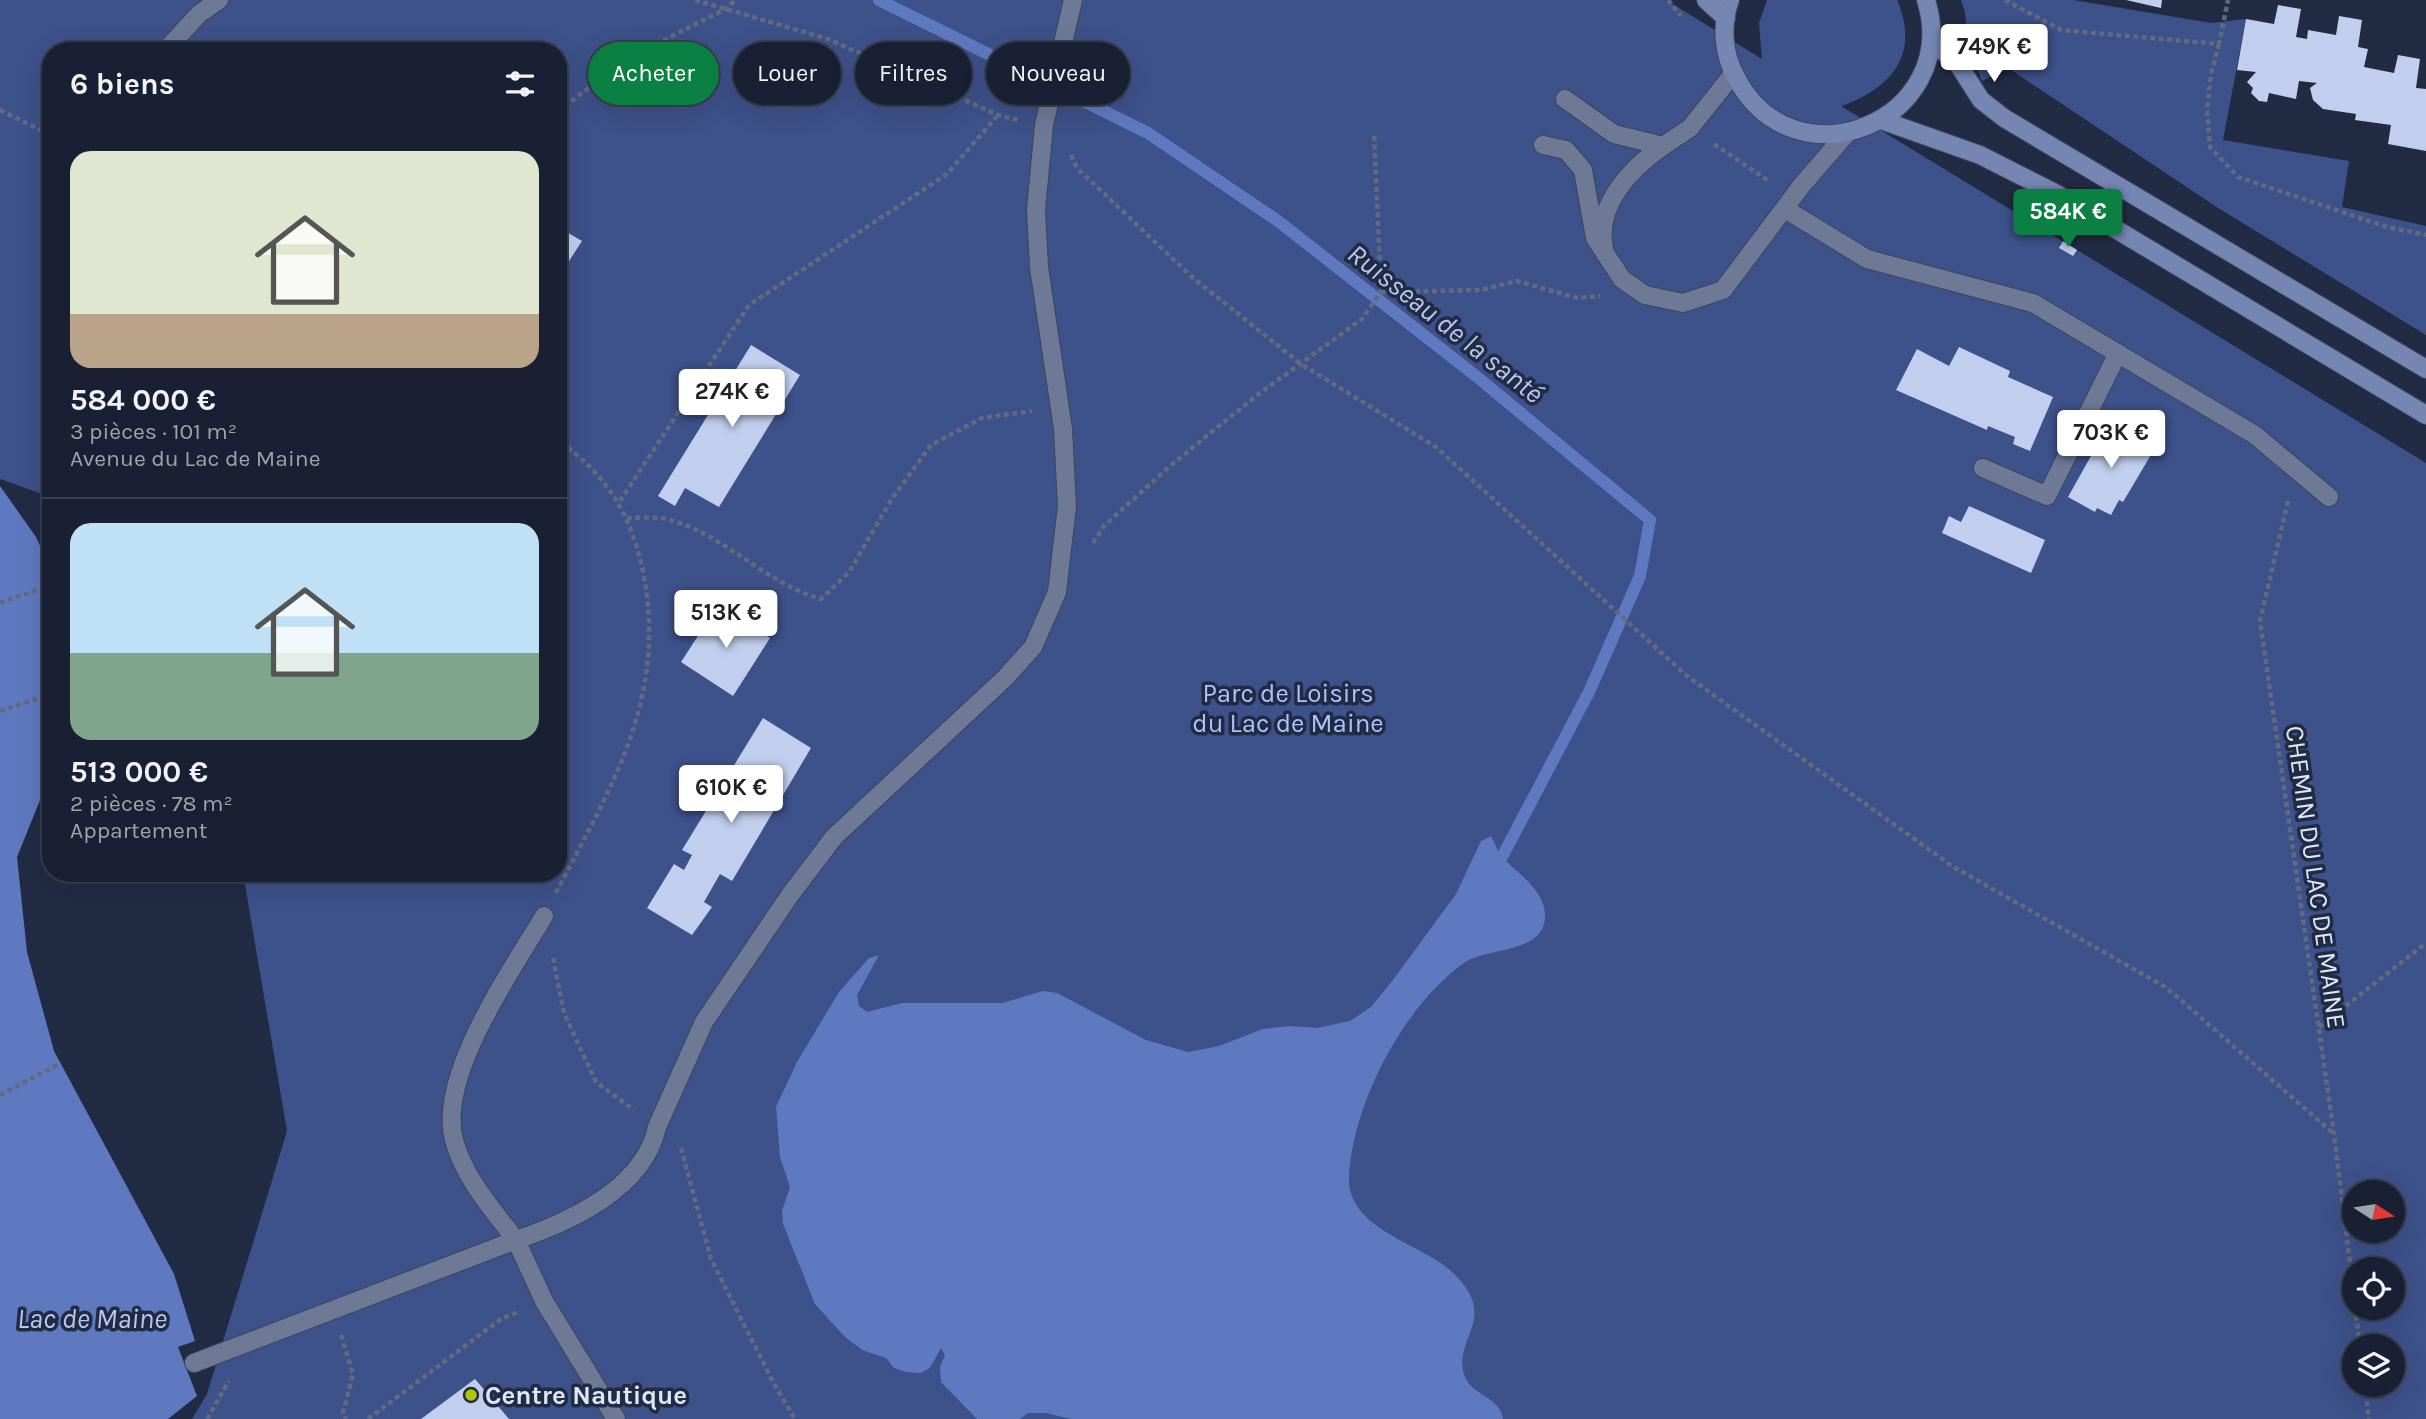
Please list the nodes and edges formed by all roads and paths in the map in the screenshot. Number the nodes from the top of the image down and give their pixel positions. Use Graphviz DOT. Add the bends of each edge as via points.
graph roads {
  1 [pos="219,0"];
  2 [pos="695,0"];
  3 [pos="735,0"];
  4 [pos="1073,0"];
  5 [pos="1706,0"];
  6 [pos="1730,0"];
  7 [pos="1926,0"];
  8 [pos="2005,0"];
  9 [pos="2228,0"];
  10 [pos="728,8"];
  11 [pos="1726,18"];
  12 [pos="1931,41"];
  13 [pos="173,42"];
  14 [pos="2219,44"];
  15 [pos="1733,74"];
  16 [pos="1565,99"];
  17 [pos="567,104"];
  18 [pos="0,110"];
  19 [pos="998,115"];
  20 [pos="1881,120"];
  21 [pos="1044,125"];
  22 [pos="42,131"];
  23 [pos="1374,133"];
  24 [pos="1847,133"];
  25 [pos="1704,138"];
  26 [pos="1543,145"];
  27 [pos="1663,146"];
  28 [pos="1778,187"];
  29 [pos="1785,209"];
  30 [pos="2426,235"];
  31 [pos="1605,253"];
  32 [pos="1622,279"];
  33 [pos="1381,292"];
  34 [pos="2118,353"];
  35 [pos="1301,364"];
  36 [pos="2426,369"];
  37 [pos="1060,407"];
  38 [pos="2426,415"];
  39 [pos="567,447"];
  40 [pos="1983,468"];
  41 [pos="2295,468"];
  42 [pos="2329,497"];
  43 [pos="620,501"];
  44 [pos="627,518"];
  45 [pos="1089,548"];
  46 [pos="42,588"];
  47 [pos="0,603"];
  48 [pos="42,697"];
  49 [pos="0,711"];
  50 [pos="567,871"];
  51 [pos="561,882"];
  52 [pos="544,916"];
  53 [pos="2426,943"];
  54 [pos="2319,1028"];
  55 [pos="59,1064"];
  56 [pos="0,1095"];
  57 [pos="657,1127"];
  58 [pos="2334,1134"];
  59 [pos="516,1240"];
  60 [pos="2349,1257"];
  61 [pos="334,1310"];
  62 [pos="501,1319"];
  63 [pos="194,1363"];
  64 [pos="2366,1397"];
  65 [pos="346,1419"];
  66 [pos="368,1419"];
  67 [pos="616,1419"];
  68 [pos="795,1419"];
  69 [pos="2369,1419"];
  1 -- 13 [label="lane"];
  2 -- 10 [label="path"];
  3 -- 10 [label="path"];
  4 -- 21 [label="lane"];
  5 -- 11 [label="street"];
  6 -- 11 [label="street"];
  7 -- 12 [label="street"];
  8 -- 14 [label="path" via="2061,30"];
  9 -- 14 [label="path"];
  10 -- 17 [label="path" via="660,40 600,77"];
  10 -- 19 [label="path" via="828,39"];
  11 -- 15 [label="street" via="1725,45"];
  12 -- 20 [label="street" via="1916,86"];
  12 -- 36 [label="street" via="1958,64 1981,100 2004,118"];
  14 -- 30 [label="path" via="2207,110 2210,146 2238,177 2387,227"];
  15 -- 24 [label="street" via="1753,102 1780,123 1812,134"];
  15 -- 27 [label="lane" via="1690,128"];
  16 -- 27 [label="lane" via="1614,134"];
  18 -- 22 [label="path"];
  19 -- 21 [label="path"];
  19 -- 43 [label="path" via="947,174 748,305"];
  20 -- 24 [label="street"];
  20 -- 38 [label="street" via="1980,155 2057,194"];
  21 -- 35 [label="path" via="1062,136 1077,168 1192,278"];
  21 -- 37 [label="lane" via="1036,211 1039,267"];
  23 -- 33 [label="path"];
  24 -- 29 [label="lane"];
  25 -- 28 [label="path"];
  26 -- 31 [label="lane" via="1566,150 1583,170 1595,238"];
  27 -- 31 [label="lane" via="1637,163 1620,184 1602,237"];
  29 -- 32 [label="lane" via="1723,290 1683,303 1645,295"];
  29 -- 34 [label="lane" via="1867,259 2033,303"];
  31 -- 32 [label="lane"];
  32 -- 33 [label="path" via="1598,298 1577,298 1517,281 1481,290"];
  33 -- 35 [label="path" via="1362,319"];
  34 -- 40 [label="lane" via="2047,496"];
  34 -- 41 [label="lane" via="2255,435"];
  35 -- 45 [label="path" via="1170,466 1105,525"];
  35 -- 58 [label="path" via="1436,447 1687,676 1952,866 2167,988"];
  37 -- 44 [label="path" via="982,418 931,445 849,572 821,599 792,591 693,528 664,518"];
  37 -- 57 [label="lane" via="1066,506 1057,592 1033,647 835,836 744,958 704,1022"];
  39 -- 43 [label="path"];
  41 -- 42 [label="lane"];
  41 -- 54 [label="path, CHEMIN DU LAC DE MAINE" via="2260,621"];
  43 -- 44 [label="path"];
  44 -- 50 [label="path" via="636,538 649,611 648,676 626,754"];
  46 -- 47 [label="path"];
  48 -- 49 [label="path"];
  51 -- 52 [label="path"];
  52 -- 57 [label="path" via="564,1013 596,1082"];
  52 -- 59 [label="lane" via="475,1036 453,1109 453,1139 465,1167"];
  53 -- 54 [label="path"];
  54 -- 58 [label="path, CHEMIN DU LAC DE MAINE"];
  55 -- 56 [label="path"];
  57 -- 59 [label="lane" via="654,1145 625,1180 557,1226"];
  57 -- 68 [label="path" via="677,1133 712,1259"];
  58 -- 60 [label="path, CHEMIN DU LAC DE MAINE"];
  59 -- 61 [label="lane"];
  59 -- 67 [label="lane" via="544,1301"];
  61 -- 63 [label="lane"];
  61 -- 65 [label="path" via="353,1374 343,1413"];
  62 -- 66 [label="path"];
  64 -- 69 [label="path"];
}
